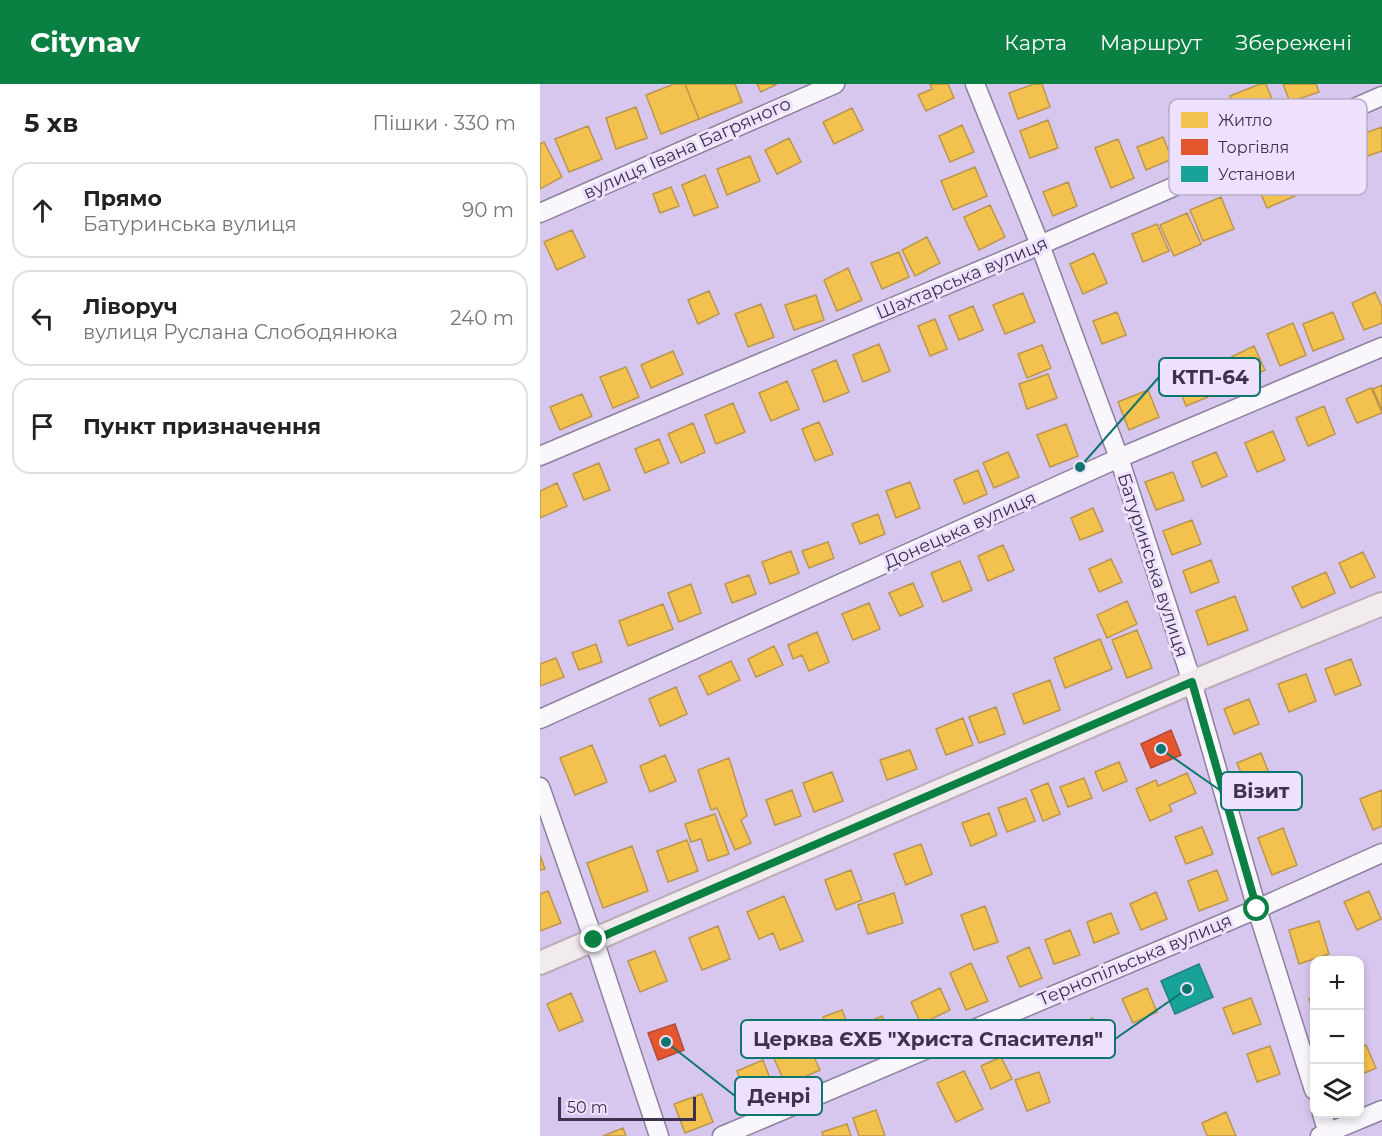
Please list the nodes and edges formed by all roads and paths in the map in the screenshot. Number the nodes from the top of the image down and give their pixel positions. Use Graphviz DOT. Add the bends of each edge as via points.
graph roads {
  1 [pos="835,84"];
  2 [pos="975,84"];
  3 [pos="1382,96"];
  4 [pos="1367,103"];
  5 [pos="1169,189"];
  6 [pos="540,213"];
  7 [pos="1040,245"];
  8 [pos="1382,347"];
  9 [pos="540,456"];
  10 [pos="1119,458"];
  11 [pos="1382,604"];
  12 [pos="1192,682"];
  13 [pos="540,719"];
  14 [pos="540,787"];
  15 [pos="1382,854"];
  16 [pos="1257,909"];
  17 [pos="594,940"];
  18 [pos="540,963"];
  19 [pos="1310,1077"];
  20 [pos="1382,1110"];
  21 [pos="1323,1118"];
  22 [pos="1326,1135"];
  23 [pos="659,1136"];
  24 [pos="723,1136"];
  1 -- 6 [label="street, вулиця Івана Багряного"];
  2 -- 7 [label="street, Батуринська вулиця"];
  3 -- 4 [label="street, Шахтарська вулиця"];
  5 -- 7 [label="street, Шахтарська вулиця"];
  7 -- 9 [label="street, Шахтарська вулиця"];
  7 -- 10 [label="street, Батуринська вулиця"];
  8 -- 10 [label="street, Донецька вулиця"];
  10 -- 12 [label="street, Батуринська вулиця"];
  10 -- 13 [label="street, Донецька вулиця"];
  11 -- 12 [label="main road"];
  12 -- 16 [label="street, Батуринська вулиця"];
  12 -- 17 [label="main road"];
  14 -- 17 [label="street"];
  15 -- 16 [label="street, Тернопільська вулиця"];
  16 -- 19 [label="street, Батуринська вулиця"];
  16 -- 24 [label="street, Тернопільська вулиця"];
  17 -- 18 [label="main road"];
  17 -- 23 [label="street"];
  20 -- 22 [label="street"];
  21 -- 22 [label="street"];
}
